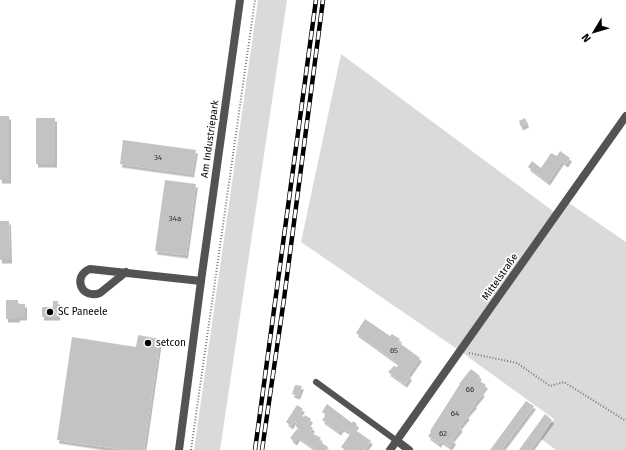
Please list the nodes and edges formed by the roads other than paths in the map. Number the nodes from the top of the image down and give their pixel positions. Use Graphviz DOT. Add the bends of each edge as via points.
graph roads {
  1 [pos="240,0"];
  2 [pos="626,116"];
  3 [pos="126,272"];
  4 [pos="201,281"];
  5 [pos="316,382"];
  6 [pos="397,441"];
  7 [pos="179,450"];
  8 [pos="390,450"];
  9 [pos="409,450"];
  1 -- 4 [label="street, Am Industriepark"];
  2 -- 6 [label="street, Mittelstraße"];
  3 -- 3 [label="street" via="90,269 82,274 80,284 85,292 100,293"];
  3 -- 4 [label="street"];
  4 -- 7 [label="street, Am Industriepark"];
  5 -- 6 [label="lane"];
  6 -- 8 [label="street, Mittelstraße"];
  6 -- 9 [label="street"];
}
